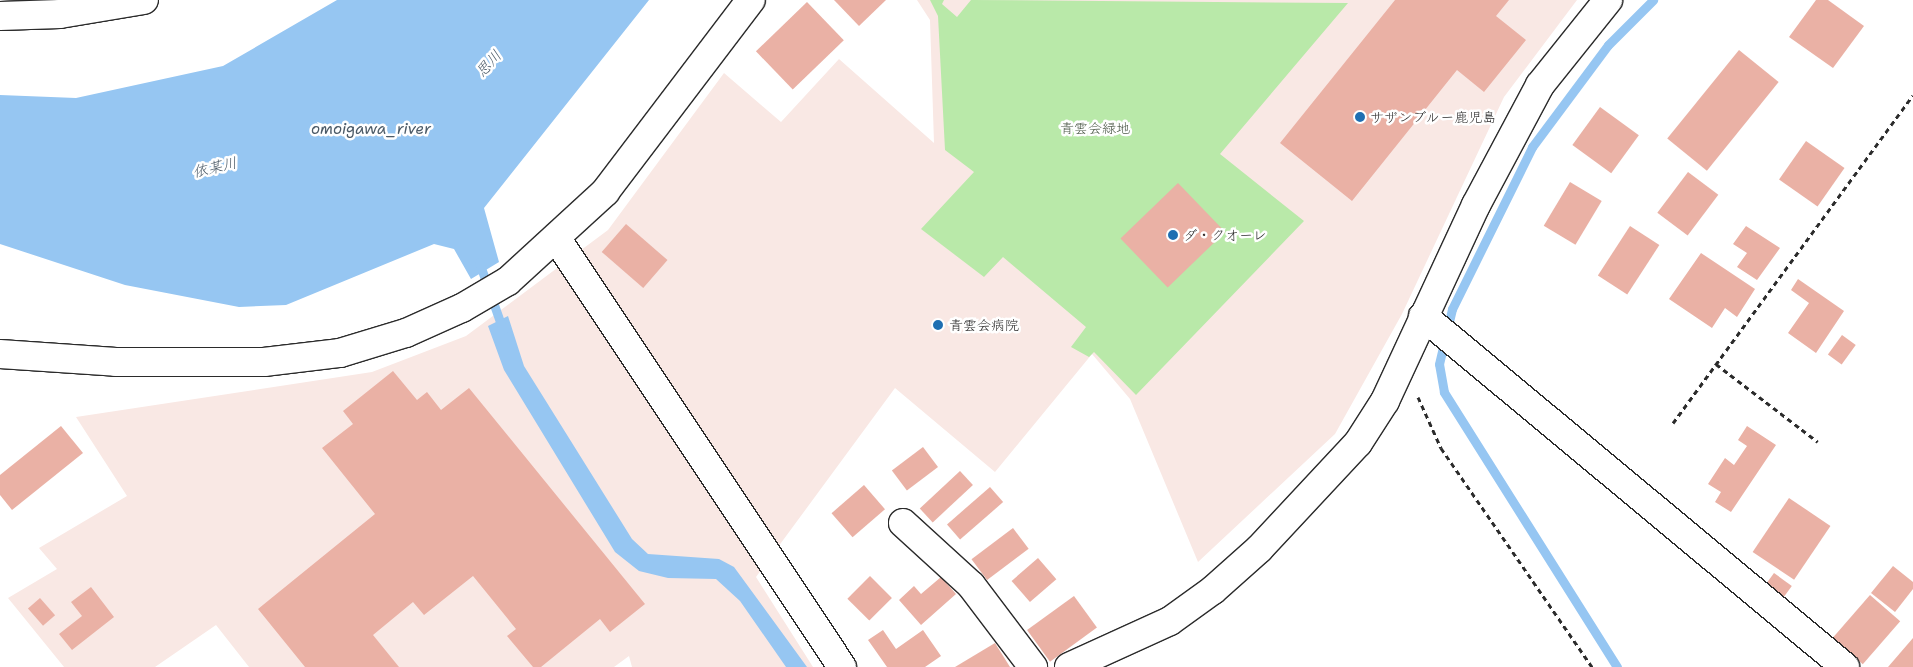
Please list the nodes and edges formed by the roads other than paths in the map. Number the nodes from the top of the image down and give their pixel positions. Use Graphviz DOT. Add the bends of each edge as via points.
graph roads {
  1 [pos="144,0"];
  2 [pos="750,0"];
  3 [pos="1608,0"];
  4 [pos="0,16"];
  5 [pos="557,240"];
  6 [pos="1427,320"];
  7 [pos="0,354"];
  8 [pos="903,523"];
  9 [pos="842,667"];
  10 [pos="1033,667"];
  11 [pos="1069,667"];
  12 [pos="1845,667"];
  1 -- 4 [label="street" via="60,14"];
  2 -- 5 [label="street" via="605,192"];
  3 -- 6 [label="street" via="1540,85"];
  5 -- 7 [label="street" via="508,281 462,308 406,333 340,353 264,362 116,362"];
  5 -- 9 [label="street"];
  6 -- 11 [label="street" via="1405,353 1385,401 1358,444 1260,549 1170,621"];
  6 -- 12 [label="street"];
  8 -- 10 [label="street" via="971,585"];
}
